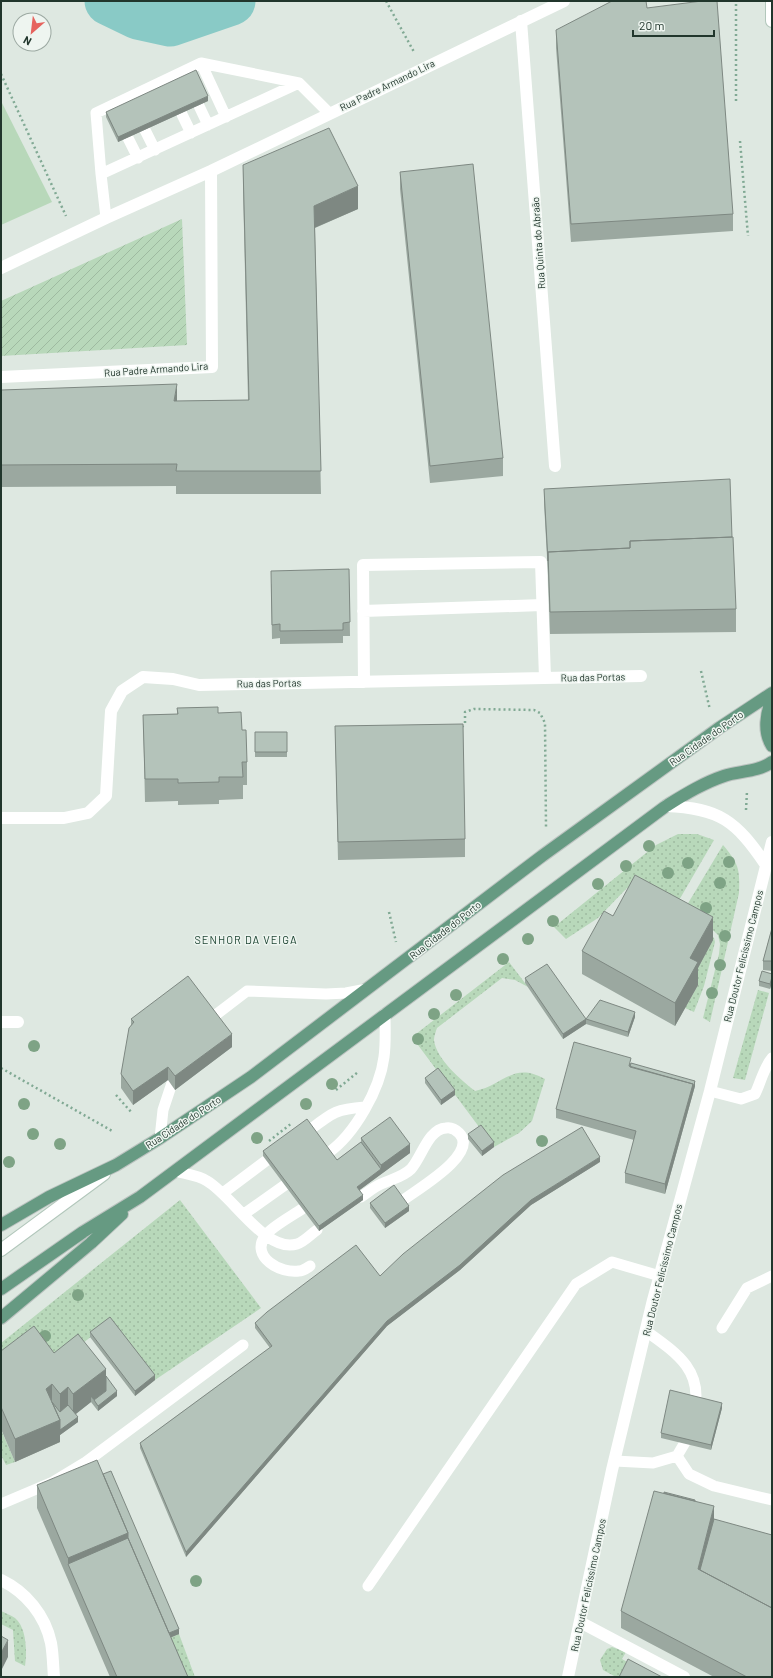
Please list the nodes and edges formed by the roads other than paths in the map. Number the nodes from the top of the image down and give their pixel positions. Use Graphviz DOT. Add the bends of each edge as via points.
graph roads {
  1 [pos="564,1"];
  2 [pos="772,1"];
  3 [pos="521,21"];
  4 [pos="772,21"];
  5 [pos="201,62"];
  6 [pos="183,71"];
  7 [pos="165,80"];
  8 [pos="299,83"];
  9 [pos="129,97"];
  10 [pos="112,105"];
  11 [pos="329,113"];
  12 [pos="226,117"];
  13 [pos="208,125"];
  14 [pos="192,133"];
  15 [pos="155,150"];
  16 [pos="138,158"];
  17 [pos="211,171"];
  18 [pos="101,174"];
  19 [pos="106,218"];
  20 [pos="1,268"];
  21 [pos="1,377"];
  22 [pos="555,466"];
  23 [pos="542,605"];
  24 [pos="363,611"];
  25 [pos="641,676"];
  26 [pos="545,678"];
  27 [pos="364,682"];
  28 [pos="772,693"];
  29 [pos="772,699"];
  30 [pos="772,746"];
  31 [pos="772,762"];
  32 [pos="666,806"];
  33 [pos="1,818"];
  34 [pos="772,842"];
  35 [pos="769,862"];
  36 [pos="369,988"];
  37 [pos="385,1014"];
  38 [pos="1,1022"];
  39 [pos="18,1022"];
  40 [pos="197,1029"];
  41 [pos="772,1058"];
  42 [pos="164,1062"];
  43 [pos="710,1091"];
  44 [pos="365,1107"];
  45 [pos="311,1128"];
  46 [pos="160,1138"];
  47 [pos="328,1153"];
  48 [pos="267,1160"];
  49 [pos="116,1165"];
  50 [pos="175,1171"];
  51 [pos="285,1185"];
  52 [pos="223,1193"];
  53 [pos="140,1196"];
  54 [pos="361,1197"];
  55 [pos="402,1201"];
  56 [pos="302,1209"];
  57 [pos="244,1214"];
  58 [pos="1,1225"];
  59 [pos="317,1230"];
  60 [pos="265,1235"];
  61 [pos="1,1250"];
  62 [pos="310,1266"];
  63 [pos="660,1276"];
  64 [pos="772,1276"];
  65 [pos="1,1289"];
  66 [pos="1,1318"];
  67 [pos="722,1328"];
  68 [pos="646,1330"];
  69 [pos="243,1345"];
  70 [pos="677,1456"];
  71 [pos="614,1461"];
  72 [pos="772,1500"];
  73 [pos="1,1504"];
  74 [pos="1,1580"];
  75 [pos="368,1586"];
  76 [pos="580,1622"];
  77 [pos="54,1677"];
  78 [pos="568,1677"];
  79 [pos="684,1677"];
  1 -- 3 [label="street, Rua Padre Armando Lira"];
  2 -- 4 [label="street"];
  3 -- 11 [label="street, Rua Padre Armando Lira"];
  3 -- 22 [label="street, Rua Quinta do Abraão"];
  5 -- 6 [label="lane"];
  5 -- 8 [label="lane"];
  5 -- 12 [label="lane"];
  6 -- 7 [label="lane"];
  6 -- 13 [label="lane"];
  7 -- 9 [label="lane"];
  7 -- 14 [label="lane"];
  8 -- 11 [label="lane"];
  8 -- 12 [label="lane"];
  9 -- 10 [label="lane"];
  9 -- 15 [label="lane"];
  10 -- 16 [label="lane"];
  10 -- 18 [label="lane" via="96,112"];
  11 -- 17 [label="street, Rua Padre Armando Lira"];
  12 -- 13 [label="lane"];
  13 -- 14 [label="lane"];
  14 -- 15 [label="lane"];
  15 -- 16 [label="lane"];
  16 -- 18 [label="lane"];
  17 -- 19 [label="street, Rua Padre Armando Lira"];
  17 -- 21 [label="street, Rua Padre Armando Lira" via="212,367"];
  18 -- 19 [label="lane"];
  19 -- 20 [label="street, Rua Padre Armando Lira"];
  23 -- 24 [label="street"];
  23 -- 24 [label="street" via="541,562 363,565"];
  23 -- 26 [label="street"];
  24 -- 27 [label="street"];
  25 -- 26 [label="street, Rua das Portas"];
  26 -- 27 [label="street, Rua das Portas"];
  27 -- 33 [label="street, Rua das Portas" via="199,685 172,679 143,677 122,691 111,712 106,796 88,813 64,818"];
  28 -- 36 [label="main road, Rua Cidade do Porto" via="719,728 542,856"];
  29 -- 30 [label="main road" via="766,725"];
  31 -- 32 [label="main road" via="756,769 724,776"];
  32 -- 35 [label="street" via="691,807 722,816"];
  32 -- 37 [label="main road"];
  34 -- 35 [label="street, Rua Doutor Felicíssimo Campos"];
  35 -- 43 [label="street, Rua Doutor Felicíssimo Campos"];
  36 -- 40 [label="lane" via="326,994 247,991"];
  36 -- 46 [label="main road, Rua Cidade do Porto" via="251,1077"];
  37 -- 44 [label="lane" via="384,1059 378,1081"];
  37 -- 50 [label="main road"];
  38 -- 39 [label="street"];
  41 -- 43 [label="lane" via="764,1070 755,1094 741,1099"];
  42 -- 46 [label="lane" via="174,1077 163,1110"];
  43 -- 63 [label="street, Rua Doutor Felicíssimo Campos"];
  44 -- 45 [label="lane" via="341,1109"];
  44 -- 47 [label="lane" via="340,1149"];
  46 -- 49 [label="main road, Rua Cidade do Porto"];
  48 -- 52 [label="lane"];
  49 -- 58 [label="main road, Rua Cidade do Porto" via="49,1197"];
  49 -- 61 [label="street, Rua Cidade do Porto"];
  50 -- 52 [label="lane" via="206,1180"];
  50 -- 53 [label="main road"];
  51 -- 57 [label="lane"];
  52 -- 57 [label="lane"];
  53 -- 65 [label="main road"];
  53 -- 66 [label="main road" via="91,1243"];
  54 -- 55 [label="lane" via="369,1187 401,1177 411,1169 428,1141 436,1133 445,1128 455,1129 463,1137 464,1146 461,1154 452,1165"];
  56 -- 60 [label="lane"];
  57 -- 60 [label="lane" via="255,1228"];
  59 -- 60 [label="lane" via="298,1244 288,1246"];
  60 -- 62 [label="lane" via="261,1250 275,1267 299,1271"];
  63 -- 68 [label="street, Rua Doutor Felicíssimo Campos"];
  63 -- 75 [label="lane" via="612,1262 576,1284"];
  64 -- 67 [label="lane" via="748,1288"];
  68 -- 70 [label="lane" via="677,1354 694,1379 697,1396 687,1439"];
  68 -- 71 [label="street, Rua Doutor Felicíssimo Campos"];
  69 -- 73 [label="lane" via="86,1462 53,1482"];
  70 -- 71 [label="lane" via="652,1463"];
  70 -- 72 [label="lane" via="689,1474 714,1486"];
  71 -- 76 [label="street, Rua Doutor Felicíssimo Campos"];
  74 -- 77 [label="street" via="27,1598 42,1618 51,1643"];
  76 -- 78 [label="street, Rua Doutor Felicíssimo Campos"];
  76 -- 79 [label="street"];
}
